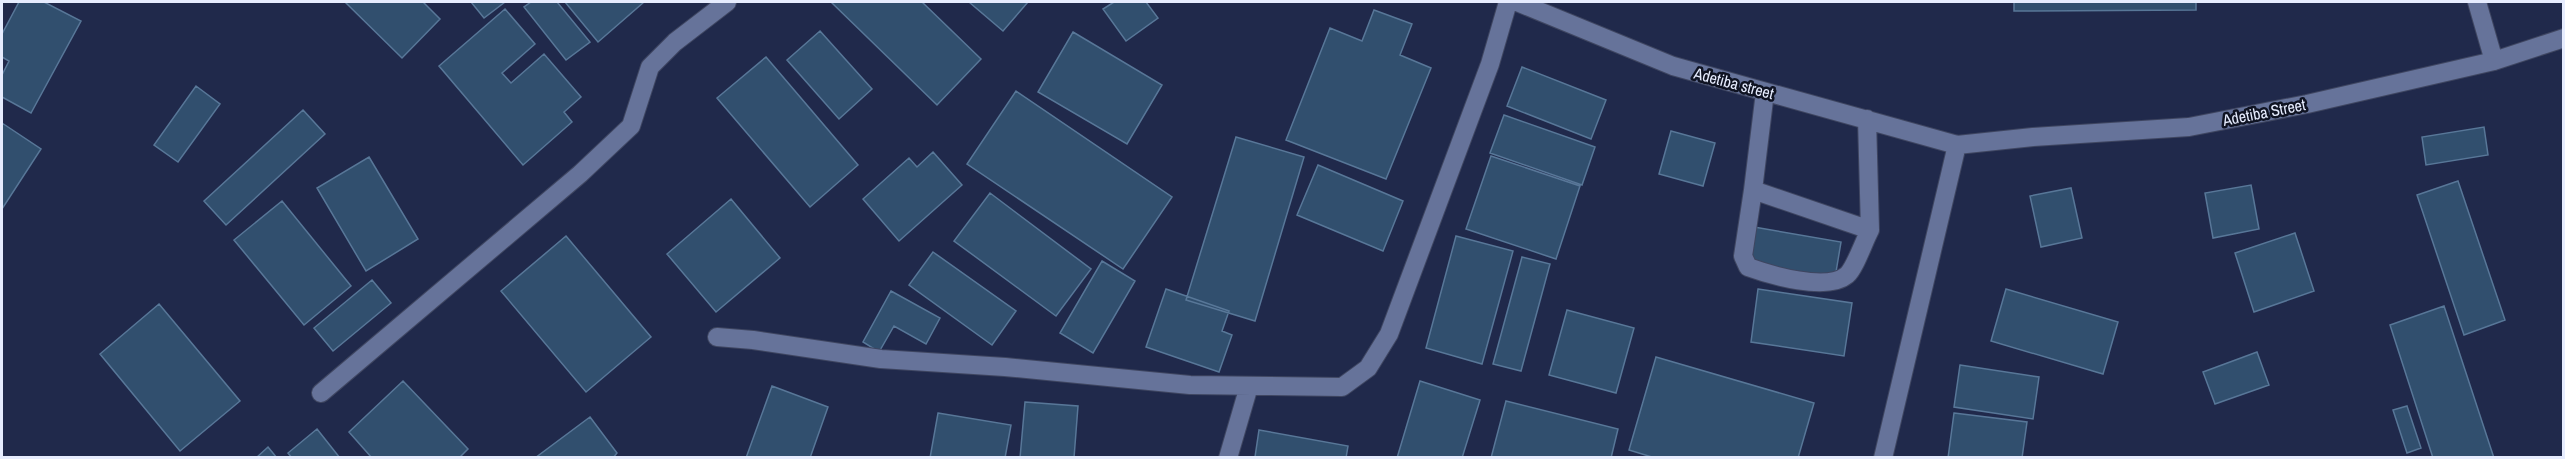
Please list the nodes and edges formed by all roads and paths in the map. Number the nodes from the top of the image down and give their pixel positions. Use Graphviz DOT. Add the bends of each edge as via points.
graph roads {
  1 [pos="727,2"];
  2 [pos="1508,2"];
  3 [pos="1517,2"];
  4 [pos="2477,2"];
  5 [pos="2564,38"];
  6 [pos="2494,61"];
  7 [pos="1765,92"];
  8 [pos="1867,118"];
  9 [pos="1957,145"];
  10 [pos="1753,190"];
  11 [pos="1870,230"];
  12 [pos="717,337"];
  13 [pos="1249,386"];
  14 [pos="321,393"];
  15 [pos="1228,458"];
  16 [pos="1883,458"];
  1 -- 14 [label="street" via="650,67 631,126 580,174"];
  2 -- 13 [label="street" via="1490,64 1389,334 1368,368 1342,387"];
  3 -- 7 [label="street, Adetiba street" via="1673,66"];
  4 -- 6 [label="street"];
  5 -- 6 [label="street, Adetiba Street"];
  6 -- 9 [label="street, Adetiba Street" via="2189,127 2033,136"];
  7 -- 8 [label="street, Adetiba street"];
  7 -- 10 [label="street"];
  8 -- 9 [label="street, Adetiba street"];
  8 -- 11 [label="street"];
  9 -- 16 [label="street"];
  10 -- 11 [label="street"];
  10 -- 11 [label="street" via="1743,256 1748,267 1755,270 1833,283 1848,274"];
  12 -- 13 [label="street" via="881,359 1190,385"];
  13 -- 15 [label="street"];
}
